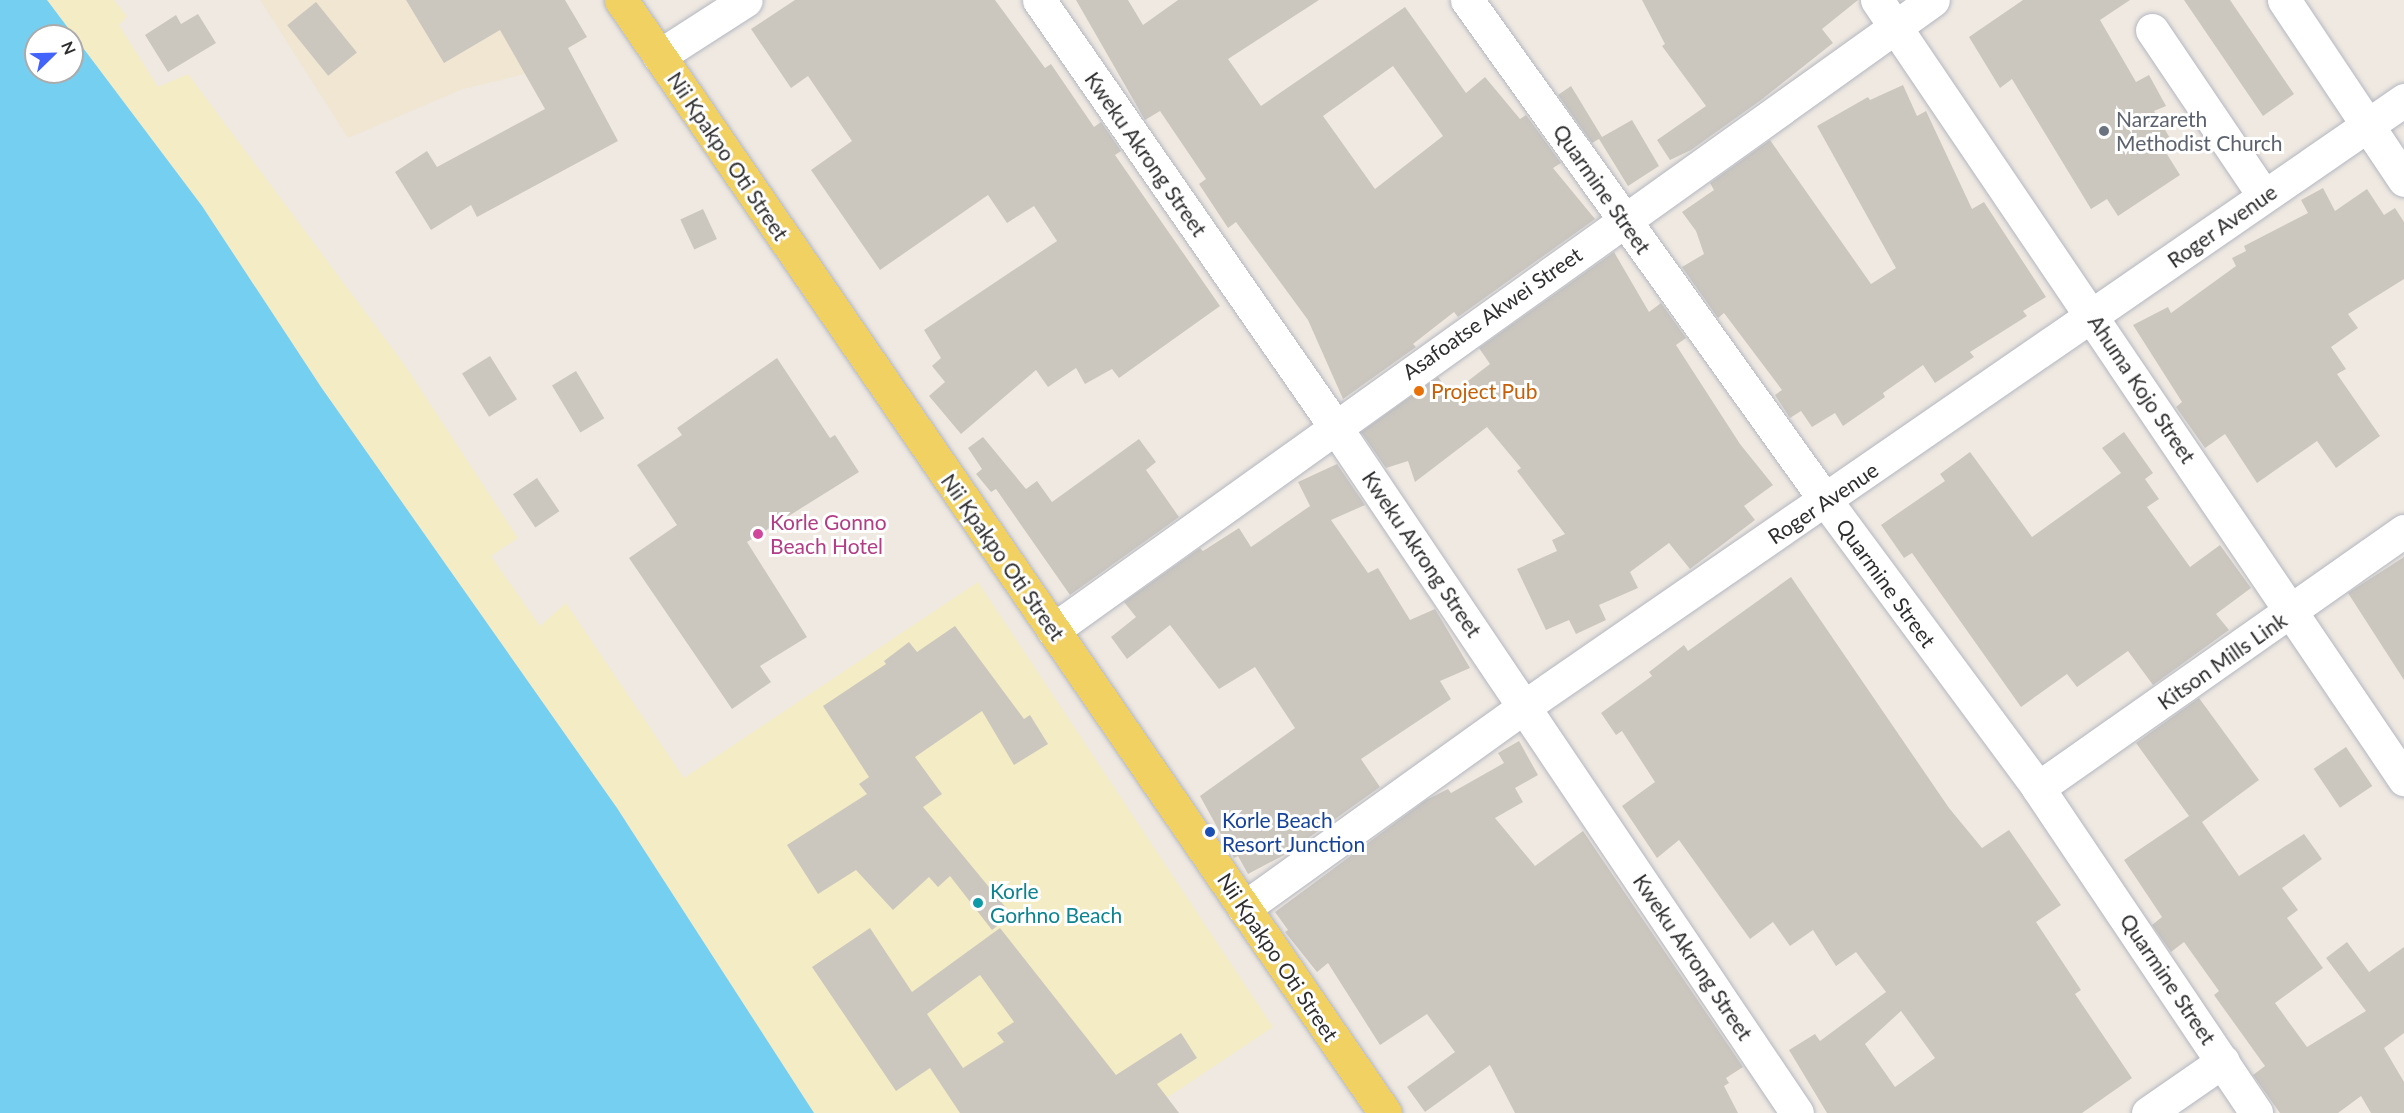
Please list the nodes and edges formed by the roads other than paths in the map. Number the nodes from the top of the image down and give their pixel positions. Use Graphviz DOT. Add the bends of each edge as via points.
graph roads {
  1 [pos="621,0"];
  2 [pos="746,0"];
  3 [pos="1039,0"];
  4 [pos="1467,0"];
  5 [pos="1933,0"];
  6 [pos="2284,0"];
  7 [pos="1886,13"];
  8 [pos="2152,30"];
  9 [pos="659,56"];
  10 [pos="2404,100"];
  11 [pos="2366,125"];
  12 [pos="2404,180"];
  13 [pos="2264,196"];
  14 [pos="1623,220"];
  15 [pos="2093,316"];
  16 [pos="1334,425"];
  17 [pos="1826,501"];
  18 [pos="2404,531"];
  19 [pos="2292,613"];
  20 [pos="1053,630"];
  21 [pos="1525,706"];
  22 [pos="2404,779"];
  23 [pos="2038,788"];
  24 [pos="1244,908"];
  25 [pos="2223,1061"];
  26 [pos="1385,1113"];
  27 [pos="1797,1113"];
  28 [pos="2148,1113"];
  29 [pos="2256,1113"];
  1 -- 9 [label="main road, Nii Kpakpo Oti Street"];
  2 -- 9 [label="street"];
  3 -- 16 [label="street, Kweku Akrong Street"];
  4 -- 14 [label="street, Quarmine Street"];
  5 -- 7 [label="street, Asafoatse Akwei Street"];
  6 -- 11 [label="street"];
  7 -- 14 [label="street, Asafoatse Akwei Street"];
  7 -- 15 [label="street, Ahuma Kojo Street"];
  8 -- 13 [label="street"];
  9 -- 20 [label="main road, Nii Kpakpo Oti Street"];
  10 -- 11 [label="street, Roger Avenue"];
  11 -- 12 [label="street"];
  11 -- 13 [label="street, Roger Avenue"];
  13 -- 15 [label="street, Roger Avenue"];
  14 -- 16 [label="street, Asafoatse Akwei Street"];
  14 -- 17 [label="street, Quarmine Street"];
  15 -- 17 [label="street, Roger Avenue"];
  15 -- 19 [label="street, Ahuma Kojo Street"];
  16 -- 20 [label="street, Asafoatse Akwei Street"];
  16 -- 21 [label="street, Kweku Akrong Street"];
  17 -- 21 [label="street, Roger Avenue"];
  17 -- 23 [label="street, Quarmine Street"];
  18 -- 19 [label="street, Kitson Mills Link"];
  19 -- 22 [label="street, Ahuma Kojo Street"];
  19 -- 23 [label="street, Kitson Mills Link"];
  20 -- 24 [label="main road, Nii Kpakpo Oti Street"];
  21 -- 24 [label="street, Roger Avenue"];
  21 -- 27 [label="street, Kweku Akrong Street"];
  23 -- 25 [label="street, Quarmine Street"];
  24 -- 26 [label="main road, Nii Kpakpo Oti Street"];
  25 -- 28 [label="street"];
  25 -- 29 [label="street, Quarmine Street"];
}
